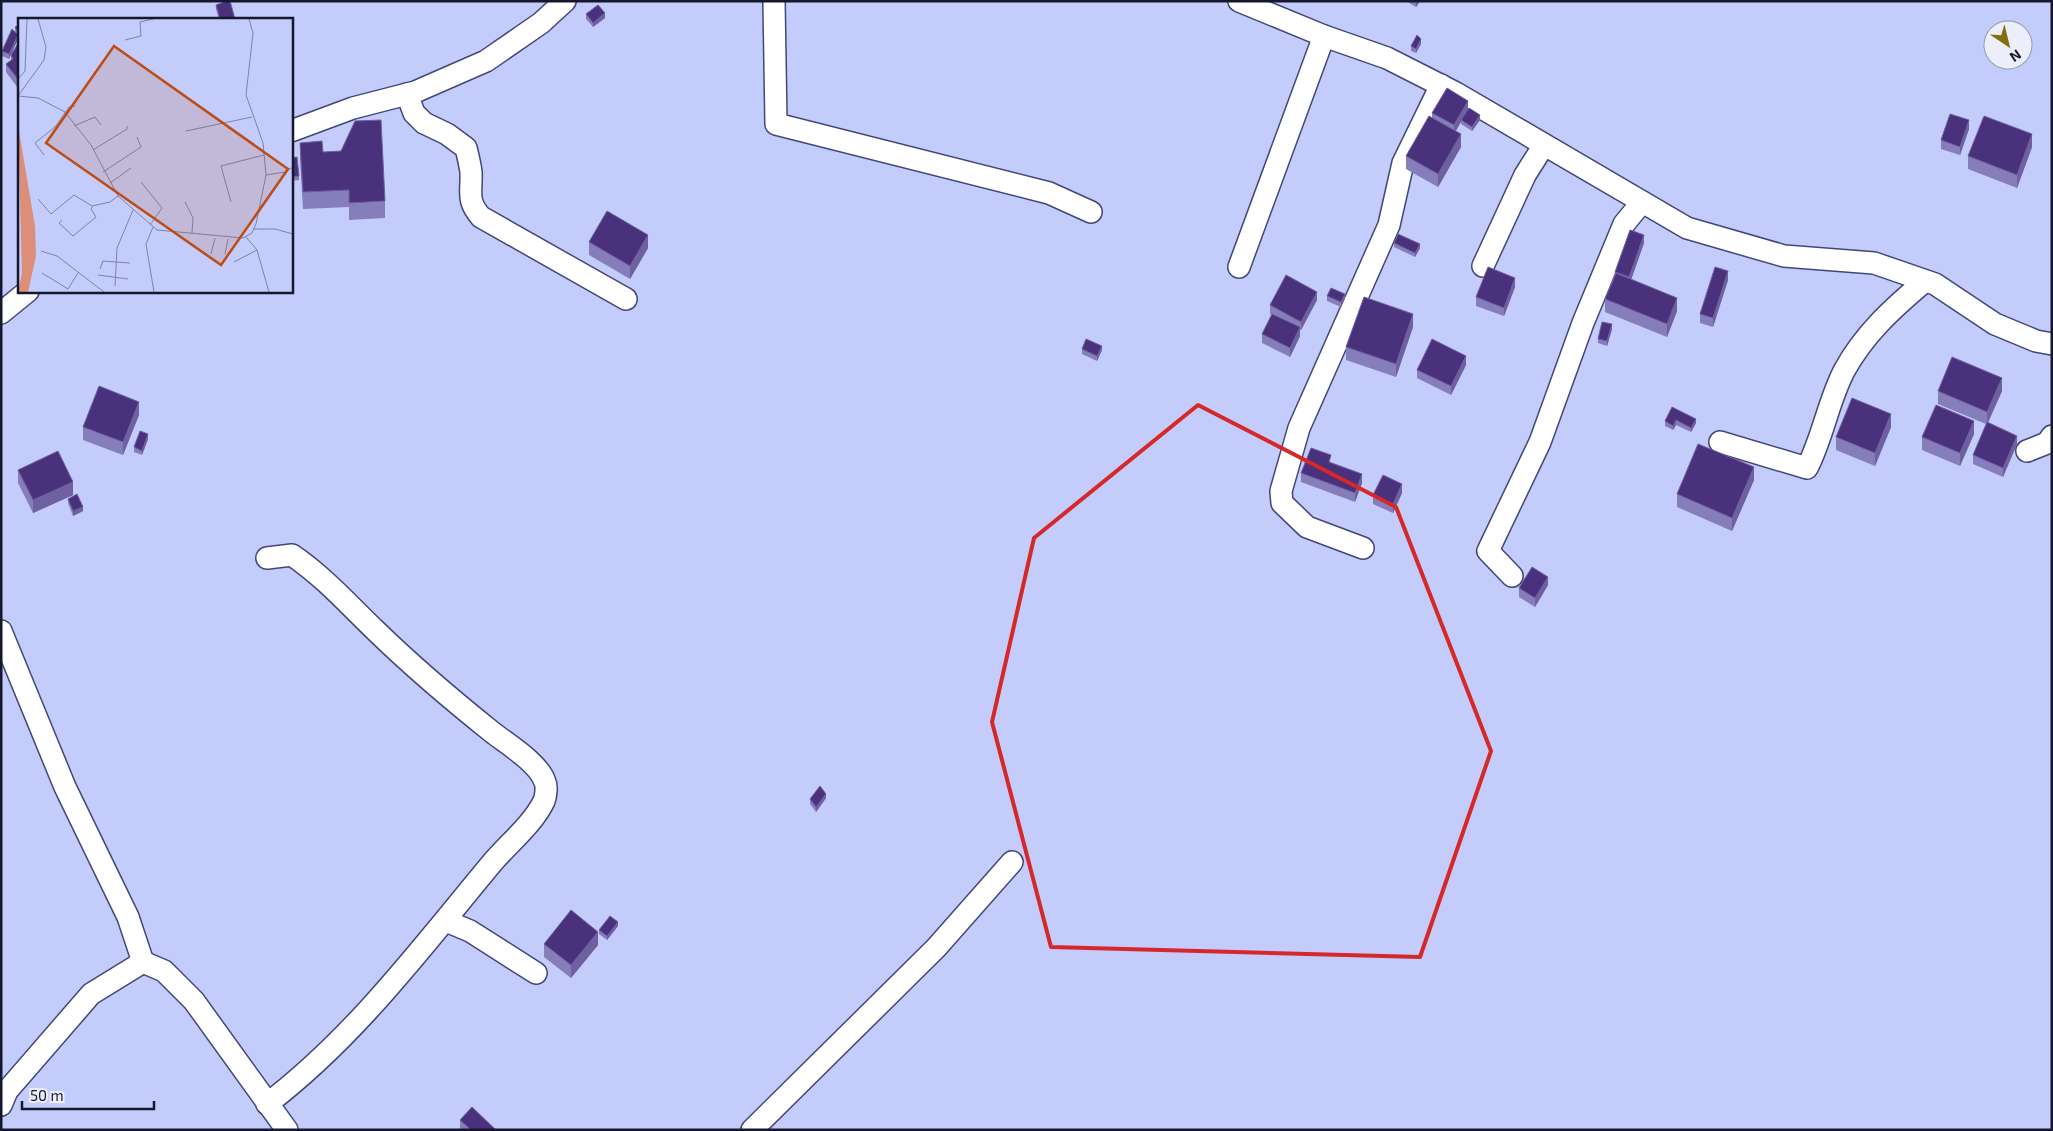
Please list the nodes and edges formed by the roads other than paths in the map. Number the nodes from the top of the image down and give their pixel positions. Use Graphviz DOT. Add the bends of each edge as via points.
graph roads {
  1 [pos="565,1"];
  2 [pos="774,1"];
  3 [pos="1239,1"];
  4 [pos="1324,36"];
  5 [pos="1441,85"];
  6 [pos="407,94"];
  7 [pos="292,131"];
  8 [pos="1544,145"];
  9 [pos="1642,202"];
  10 [pos="1091,212"];
  11 [pos="1483,266"];
  12 [pos="1240,267"];
  13 [pos="1925,281"];
  14 [pos="27,292"];
  15 [pos="626,299"];
  16 [pos="1,313"];
  17 [pos="2052,344"];
  18 [pos="2052,436"];
  19 [pos="1720,442"];
  20 [pos="2027,452"];
  21 [pos="1363,548"];
  22 [pos="267,558"];
  23 [pos="1512,576"];
  24 [pos="1,631"];
  25 [pos="1012,862"];
  26 [pos="446,921"];
  27 [pos="143,962"];
  28 [pos="536,973"];
  29 [pos="268,1104"];
  30 [pos="1,1105"];
  31 [pos="287,1130"];
  32 [pos="752,1130"];
  1 -- 6 [label="street" via="541,23 486,61"];
  2 -- 10 [label="street" via="776,124 1049,193"];
  3 -- 4 [label="street"];
  4 -- 5 [label="street" via="1387,58"];
  4 -- 12 [label="street"];
  5 -- 8 [label="street"];
  5 -- 21 [label="street" via="1403,164 1389,225 1299,428 1281,491 1282,503 1307,527"];
  6 -- 7 [label="street" via="353,108"];
  6 -- 15 [label="street" via="414,113 424,123 466,148 472,207 480,217"];
  8 -- 9 [label="street"];
  8 -- 11 [label="street" via="1525,175"];
  9 -- 13 [label="street" via="1687,228 1784,256 1874,263"];
  9 -- 23 [label="street" via="1624,224 1583,323 1540,442 1488,550"];
  13 -- 17 [label="street" via="1935,284 1995,324"];
  13 -- 19 [label="street" via="1888,312 1864,338 1843,373 1807,468"];
  14 -- 16 [label="street"];
  18 -- 20 [label="street" via="2047,444"];
  22 -- 26 [label="street" via="292,555 319,573 376,632 539,769 546,783 545,799 529,822"];
  24 -- 27 [label="street" via="65,787 128,917"];
  25 -- 32 [label="street" via="936,948"];
  26 -- 28 [label="street" via="470,931"];
  26 -- 29 [label="street" via="377,1000 294,1084"];
  27 -- 29 [label="street" via="164,971 194,1000"];
  27 -- 30 [label="street" via="91,994 7,1091"];
  29 -- 31 [label="street"];
}
